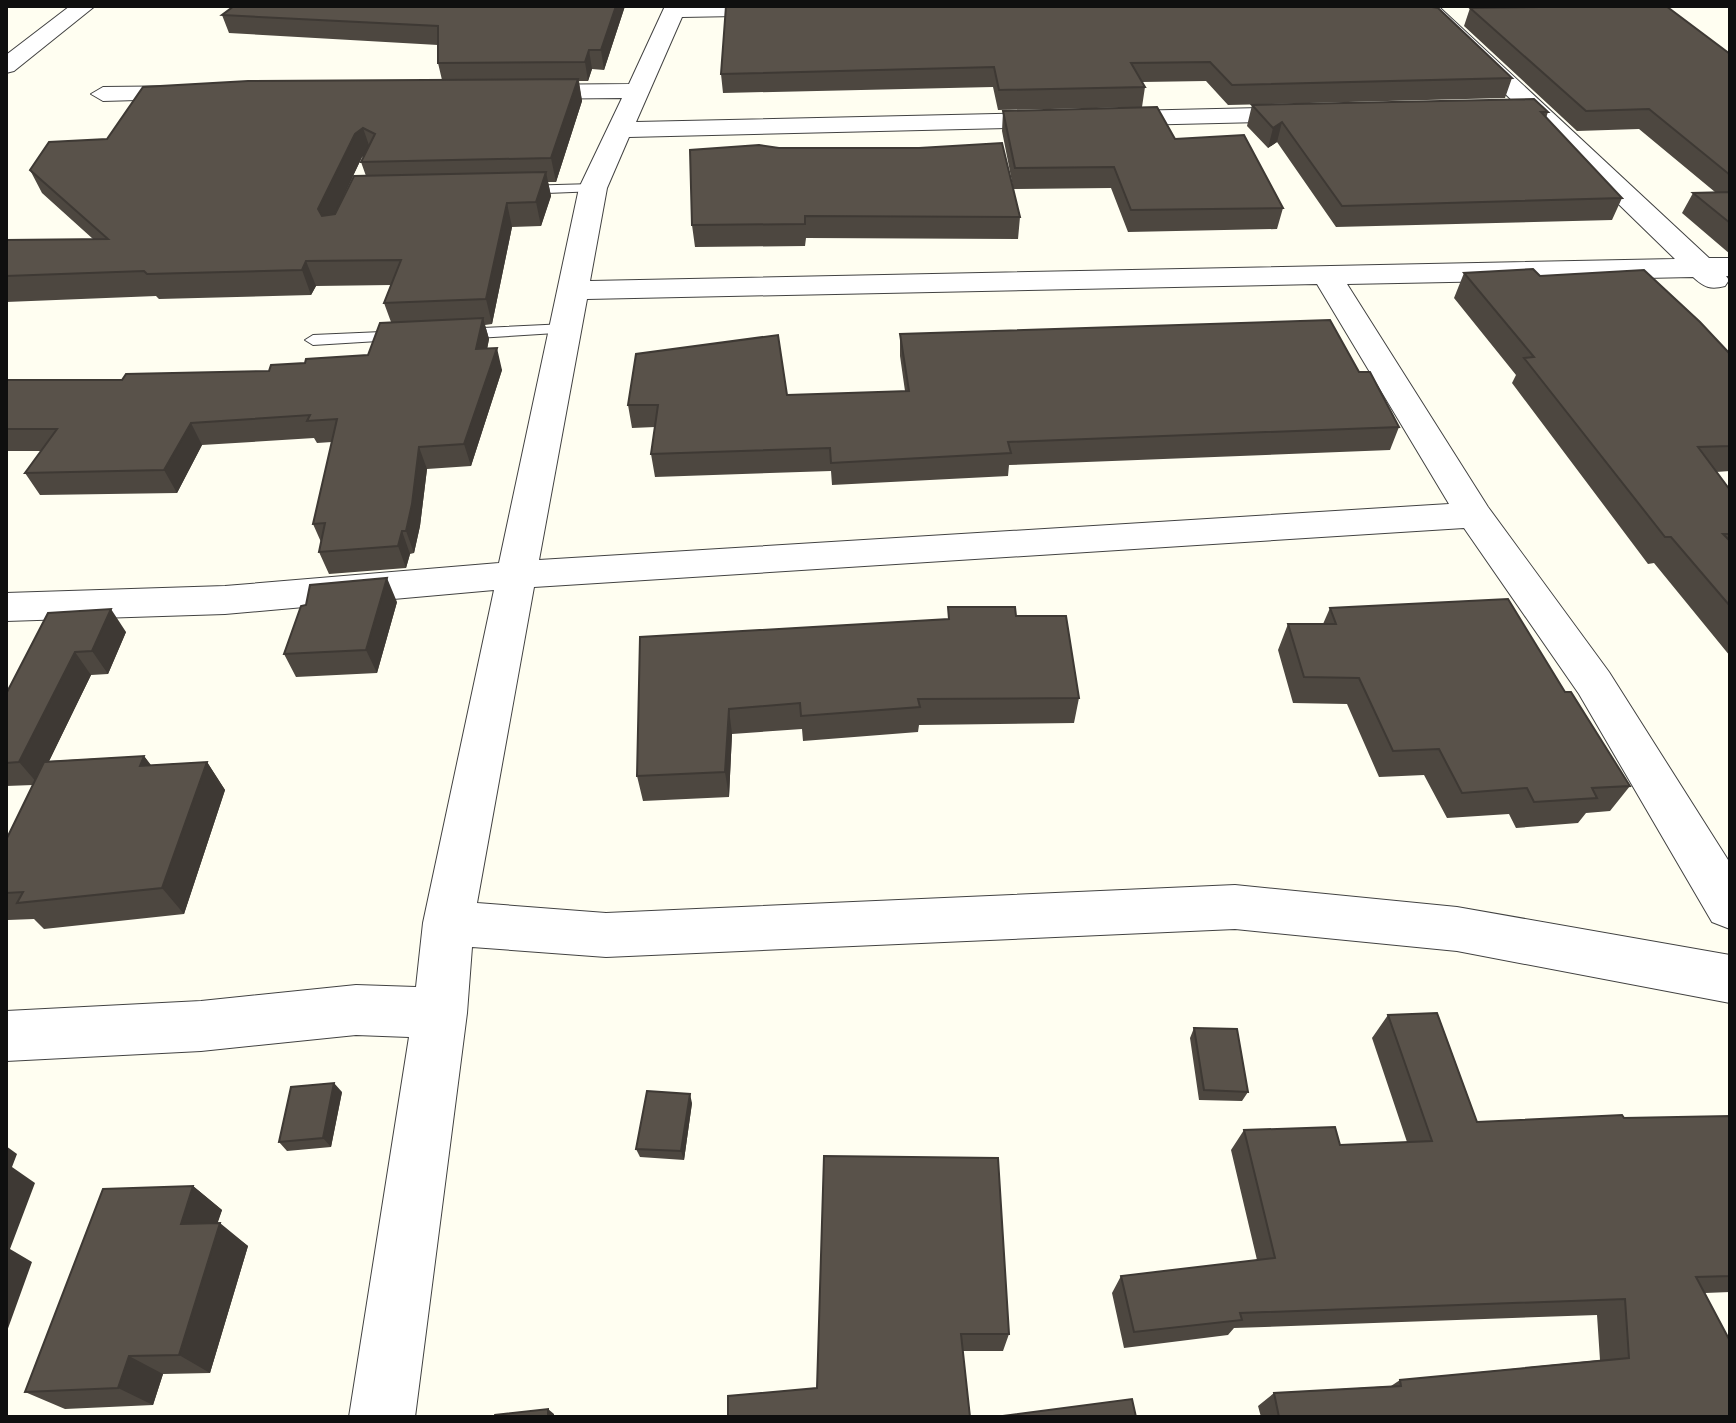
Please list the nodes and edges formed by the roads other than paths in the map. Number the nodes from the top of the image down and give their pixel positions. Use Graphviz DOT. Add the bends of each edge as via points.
graph roads {
  1 [pos="84,6"];
  2 [pos="1426,6"];
  3 [pos="811,8"];
  4 [pos="675,9"];
  5 [pos="6,66"];
  6 [pos="635,91"];
  7 [pos="497,92"];
  8 [pos="221,93"];
  9 [pos="103,94"];
  10 [pos="1533,108"];
  11 [pos="1502,109"];
  12 [pos="1326,113"];
  13 [pos="620,130"];
  14 [pos="593,188"];
  15 [pos="498,190"];
  16 [pos="1716,268"];
  17 [pos="1328,277"];
  18 [pos="574,290"];
  19 [pos="1730,295"];
  20 [pos="566,329"];
  21 [pos="313,340"];
  22 [pos="1474,515"];
  23 [pos="516,575"];
  24 [pos="6,607"];
  25 [pos="1730,907"];
  26 [pos="448,923"];
  27 [pos="1730,979"];
  28 [pos="440,1013"];
  29 [pos="6,1036"];
  30 [pos="382,1417"];
  1 -- 5 [label="street"];
  2 -- 10 [label="street"];
  3 -- 4 [label="street"];
  4 -- 6 [label="street"];
  6 -- 7 [label="street"];
  6 -- 13 [label="street"];
  8 -- 9 [label="street"];
  10 -- 11 [label="street"];
  10 -- 16 [label="street"];
  12 -- 13 [label="street"];
  13 -- 14 [label="street"];
  14 -- 15 [label="lane"];
  14 -- 18 [label="street"];
  16 -- 17 [label="street"];
  16 -- 19 [label="street"];
  17 -- 18 [label="street"];
  17 -- 22 [label="street"];
  18 -- 20 [label="street"];
  20 -- 21 [label="lane"];
  20 -- 23 [label="street"];
  22 -- 23 [label="street"];
  22 -- 25 [label="street" via="1594,683"];
  23 -- 24 [label="street" via="225,600"];
  23 -- 26 [label="street"];
  26 -- 27 [label="street" via="606,935 1235,907 1457,929"];
  26 -- 28 [label="street"];
  28 -- 29 [label="street" via="356,1010 201,1026"];
  28 -- 30 [label="street"];
}
